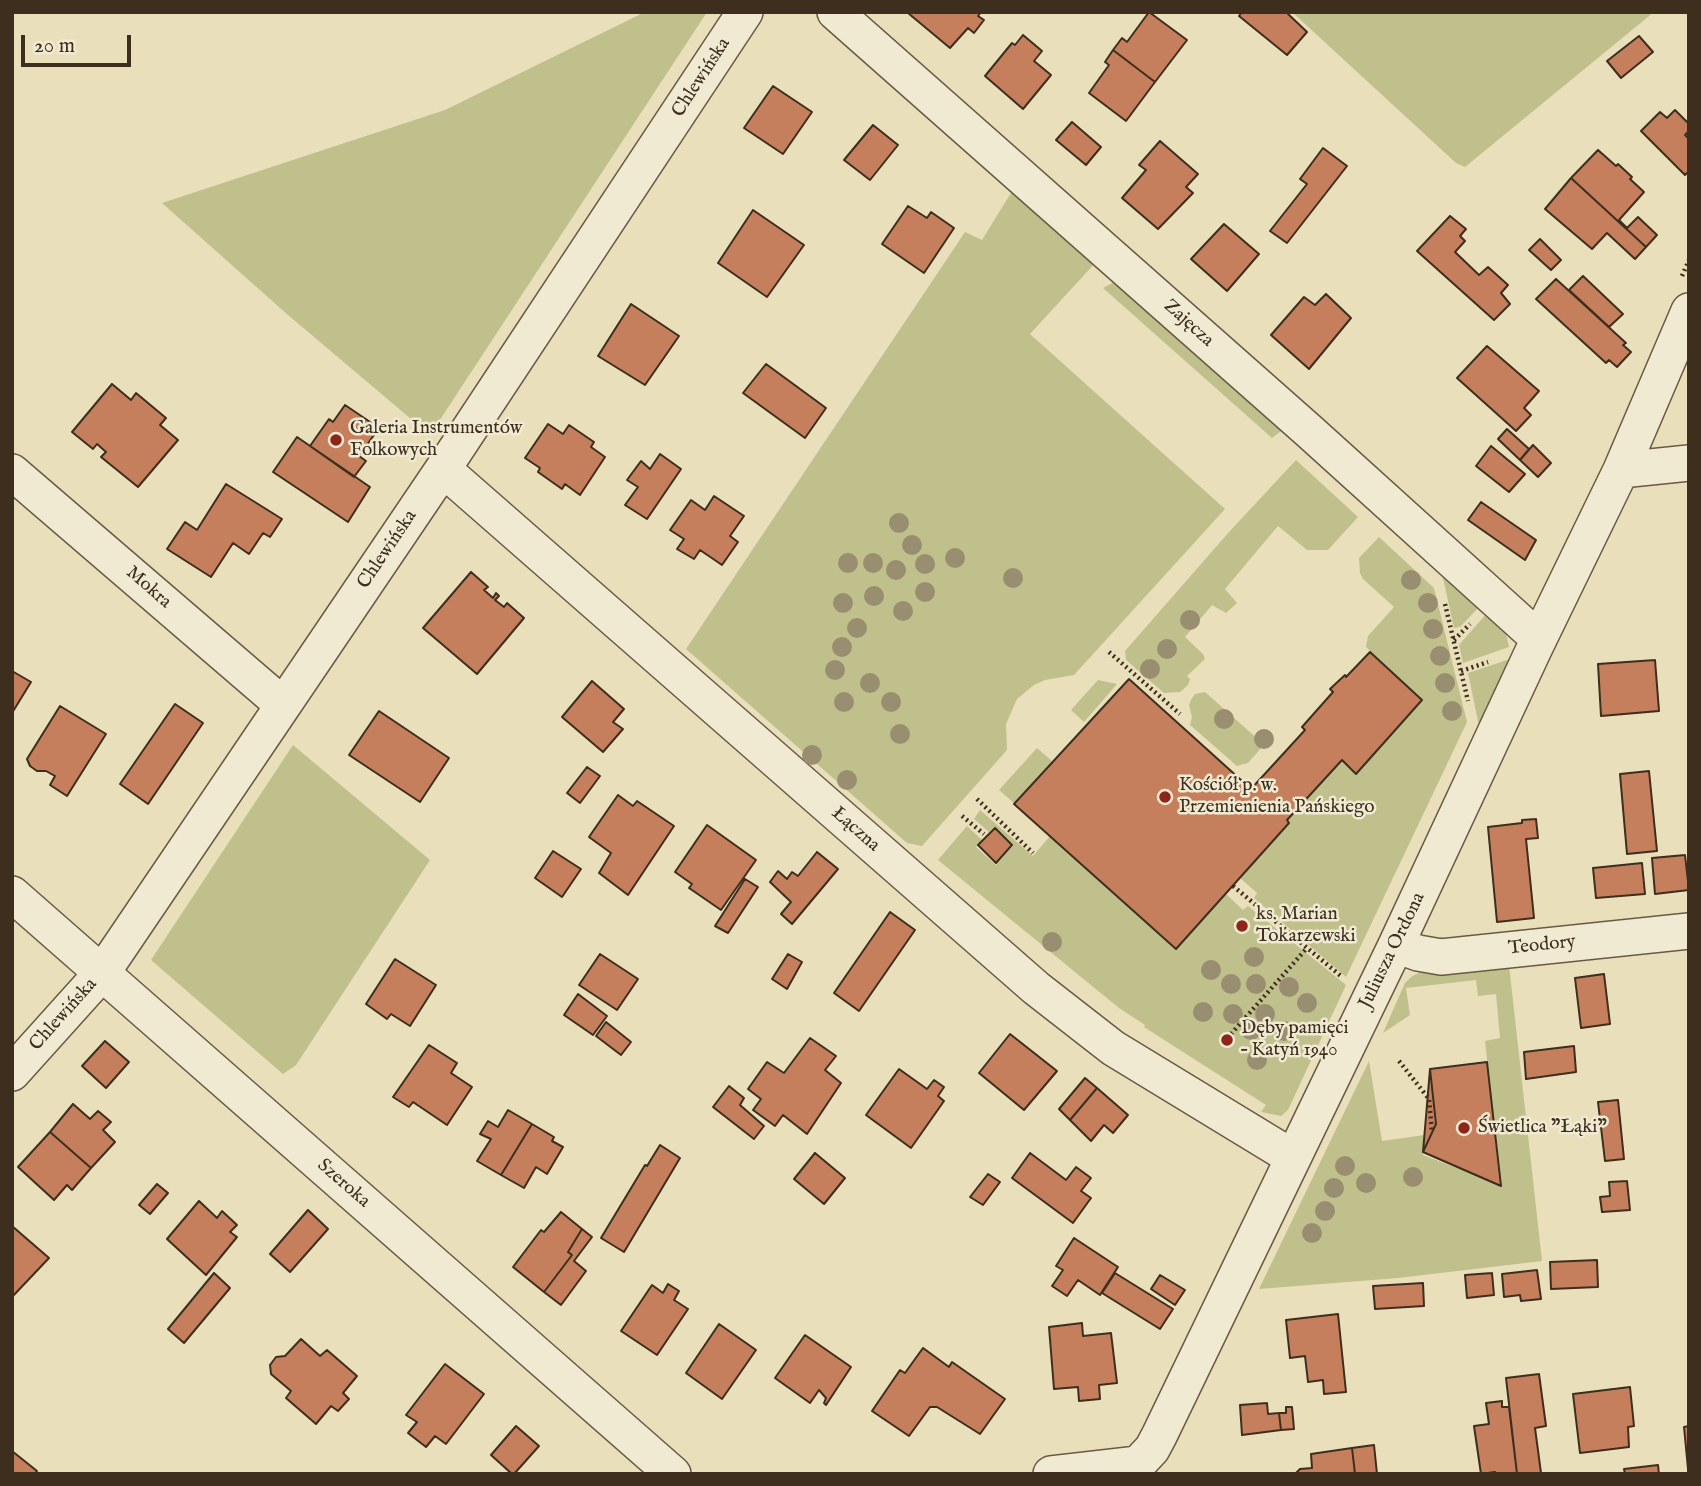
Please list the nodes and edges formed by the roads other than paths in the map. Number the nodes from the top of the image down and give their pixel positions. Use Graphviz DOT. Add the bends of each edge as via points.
graph roads {
  1 [pos="744,12"];
  2 [pos="835,12"];
  3 [pos="1689,311"];
  4 [pos="1689,463"];
  5 [pos="443,469"];
  6 [pos="1621,470"];
  7 [pos="12,471"];
  8 [pos="1539,639"];
  9 [pos="283,705"];
  10 [pos="12,894"];
  11 [pos="1689,931"];
  12 [pos="1396,946"];
  13 [pos="102,973"];
  14 [pos="12,1073"];
  15 [pos="1292,1157"];
  16 [pos="1139,1469"];
  17 [pos="673,1474"];
  18 [pos="1051,1474"];
  1 -- 5 [label="street, Chlewińska"];
  2 -- 8 [label="street, Zajęcza"];
  3 -- 6 [label="street, Juliusza Ordona"];
  4 -- 6 [label="street"];
  5 -- 9 [label="street, Chlewińska"];
  5 -- 15 [label="street, Łączna" via="1036,988 1113,1048"];
  6 -- 8 [label="street, Juliusza Ordona"];
  7 -- 9 [label="street, Mokra"];
  8 -- 12 [label="street, Juliusza Ordona"];
  9 -- 13 [label="street, Chlewińska"];
  10 -- 13 [label="street, Szeroka"];
  11 -- 12 [label="street, Teodory" via="1441,957"];
  12 -- 15 [label="street, Juliusza Ordona"];
  13 -- 14 [label="street, Chlewińska"];
  13 -- 17 [label="street, Szeroka"];
  15 -- 16 [label="street, Juliusza Ordona"];
  16 -- 18 [label="street"];
}
